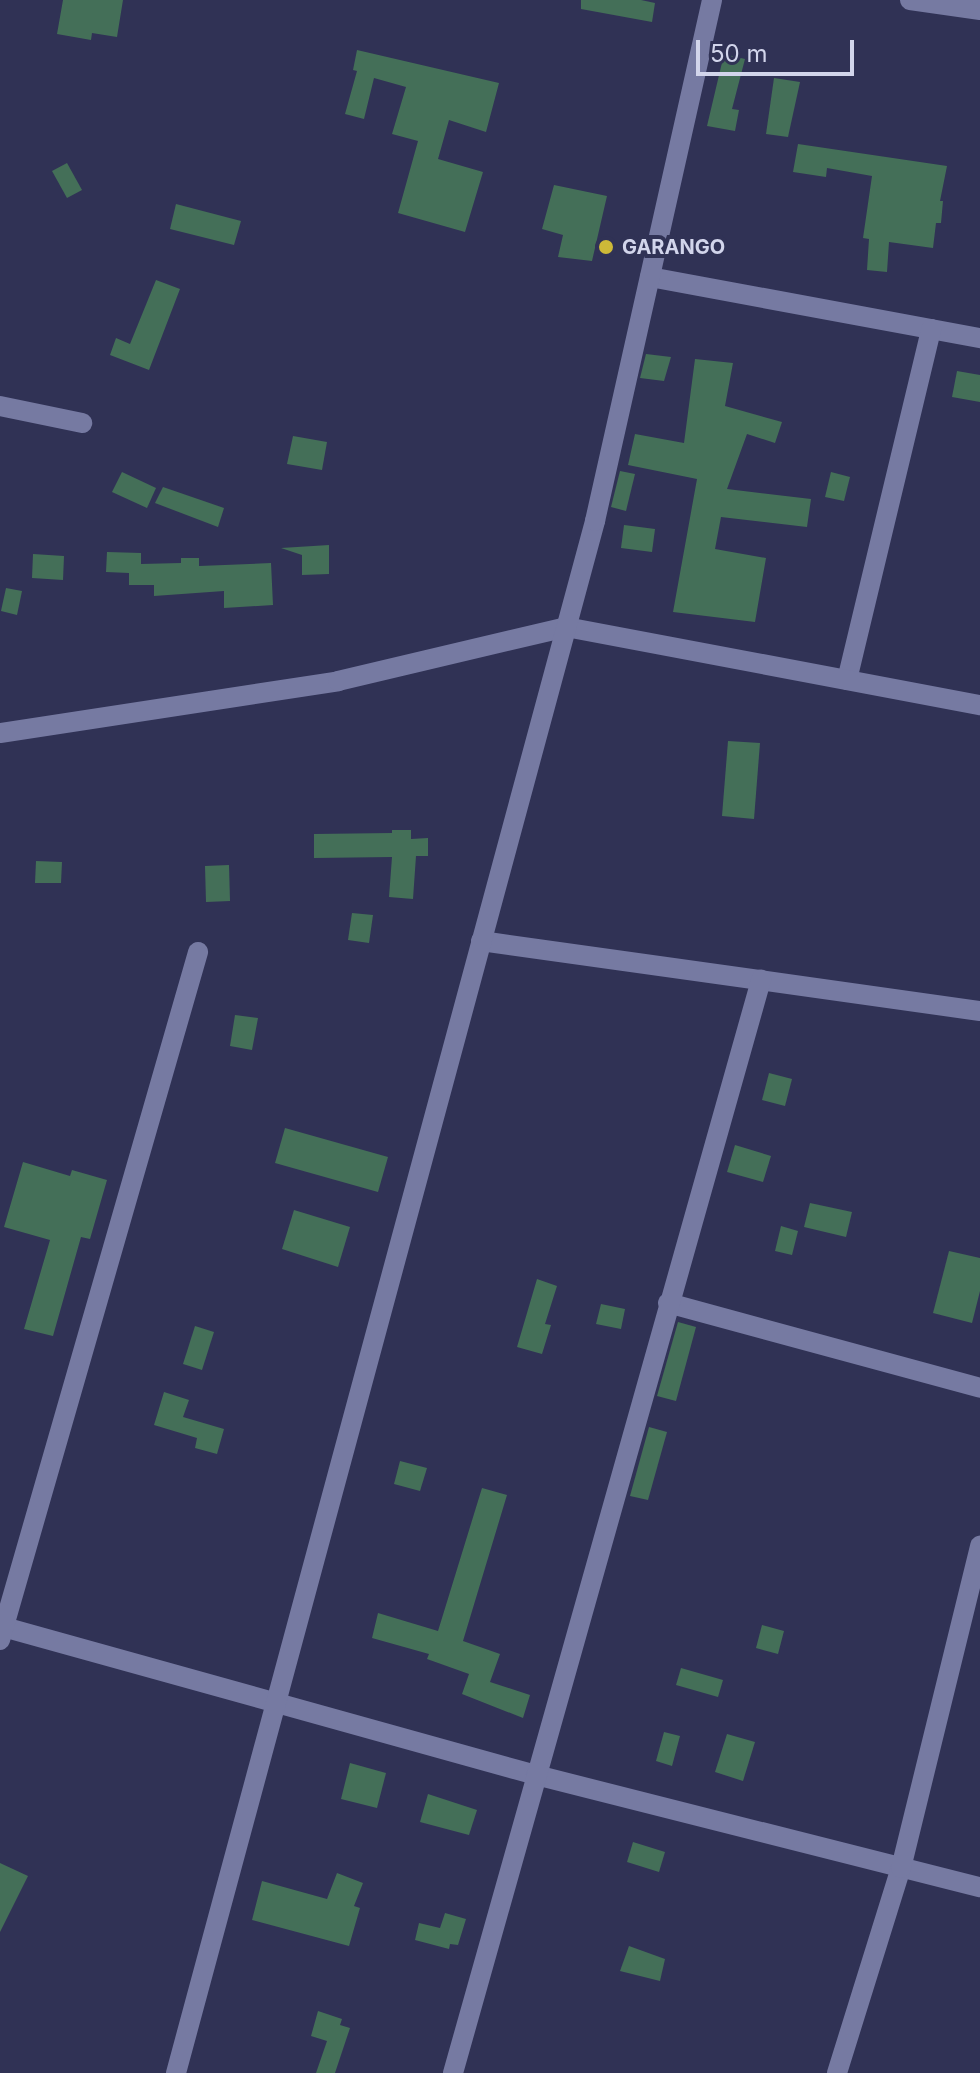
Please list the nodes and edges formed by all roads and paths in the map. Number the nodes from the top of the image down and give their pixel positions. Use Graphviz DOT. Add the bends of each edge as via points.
graph roads {
  1 [pos="712,0"];
  2 [pos="910,0"];
  3 [pos="980,10"];
  4 [pos="650,277"];
  5 [pos="931,329"];
  6 [pos="980,338"];
  7 [pos="0,406"];
  8 [pos="82,423"];
  9 [pos="566,627"];
  10 [pos="847,680"];
  11 [pos="980,705"];
  12 [pos="0,733"];
  13 [pos="481,941"];
  14 [pos="198,952"];
  15 [pos="761,980"];
  16 [pos="980,1011"];
  17 [pos="668,1303"];
  18 [pos="980,1388"];
  19 [pos="980,1546"];
  20 [pos="1,1631"];
  21 [pos="275,1704"];
  22 [pos="536,1775"];
  23 [pos="901,1868"];
  24 [pos="980,1887"];
  25 [pos="176,2073"];
  26 [pos="453,2073"];
  27 [pos="837,2073"];
  1 -- 4 [label="street"];
  2 -- 3 [label="street"];
  4 -- 5 [label="street"];
  4 -- 9 [label="street"];
  5 -- 6 [label="street"];
  5 -- 10 [label="street"];
  7 -- 8 [label="street"];
  9 -- 10 [label="street"];
  9 -- 12 [label="street" via="338,681"];
  9 -- 13 [label="street"];
  10 -- 11 [label="street"];
  13 -- 15 [label="street"];
  13 -- 21 [label="street"];
  14 -- 20 [label="street"];
  15 -- 16 [label="street"];
  15 -- 17 [label="street"];
  17 -- 18 [label="street"];
  17 -- 22 [label="street"];
  19 -- 23 [label="street"];
  20 -- 21 [label="street"];
  21 -- 22 [label="street"];
  21 -- 25 [label="street"];
  22 -- 23 [label="street"];
  22 -- 26 [label="street"];
  23 -- 24 [label="street"];
  23 -- 27 [label="street"];
}
